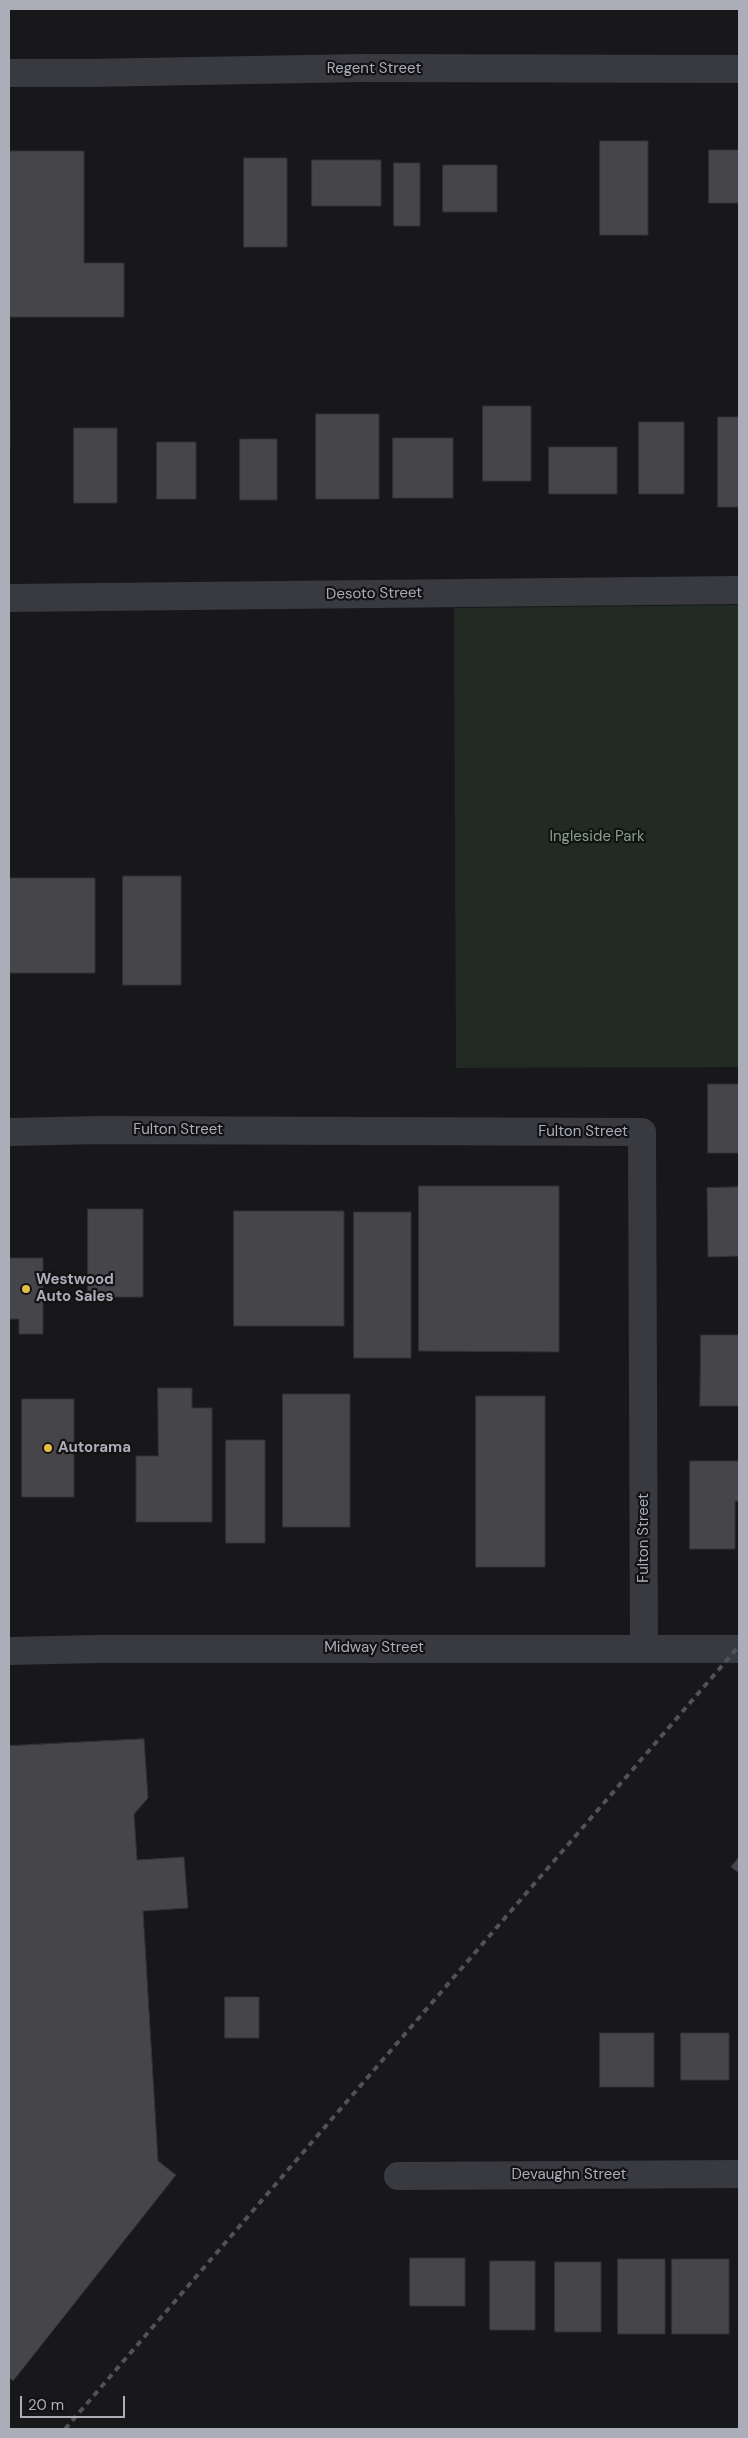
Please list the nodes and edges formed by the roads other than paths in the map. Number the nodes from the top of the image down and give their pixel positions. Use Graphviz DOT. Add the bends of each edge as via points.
graph roads {
  1 [pos="739,70"];
  2 [pos="9,73"];
  3 [pos="739,590"];
  4 [pos="9,598"];
  5 [pos="9,1132"];
  6 [pos="644,1648"];
  7 [pos="739,1649"];
  8 [pos="9,1651"];
  9 [pos="739,2174"];
  10 [pos="398,2176"];
  1 -- 2 [label="street, Regent Street" via="362,68"];
  3 -- 4 [label="street, Desoto Street"];
  5 -- 6 [label="street, Fulton Street" via="642,1132"];
  6 -- 7 [label="street, Midway Street"];
  6 -- 8 [label="street, Midway Street"];
  9 -- 10 [label="street, Devaughn Street"];
}
